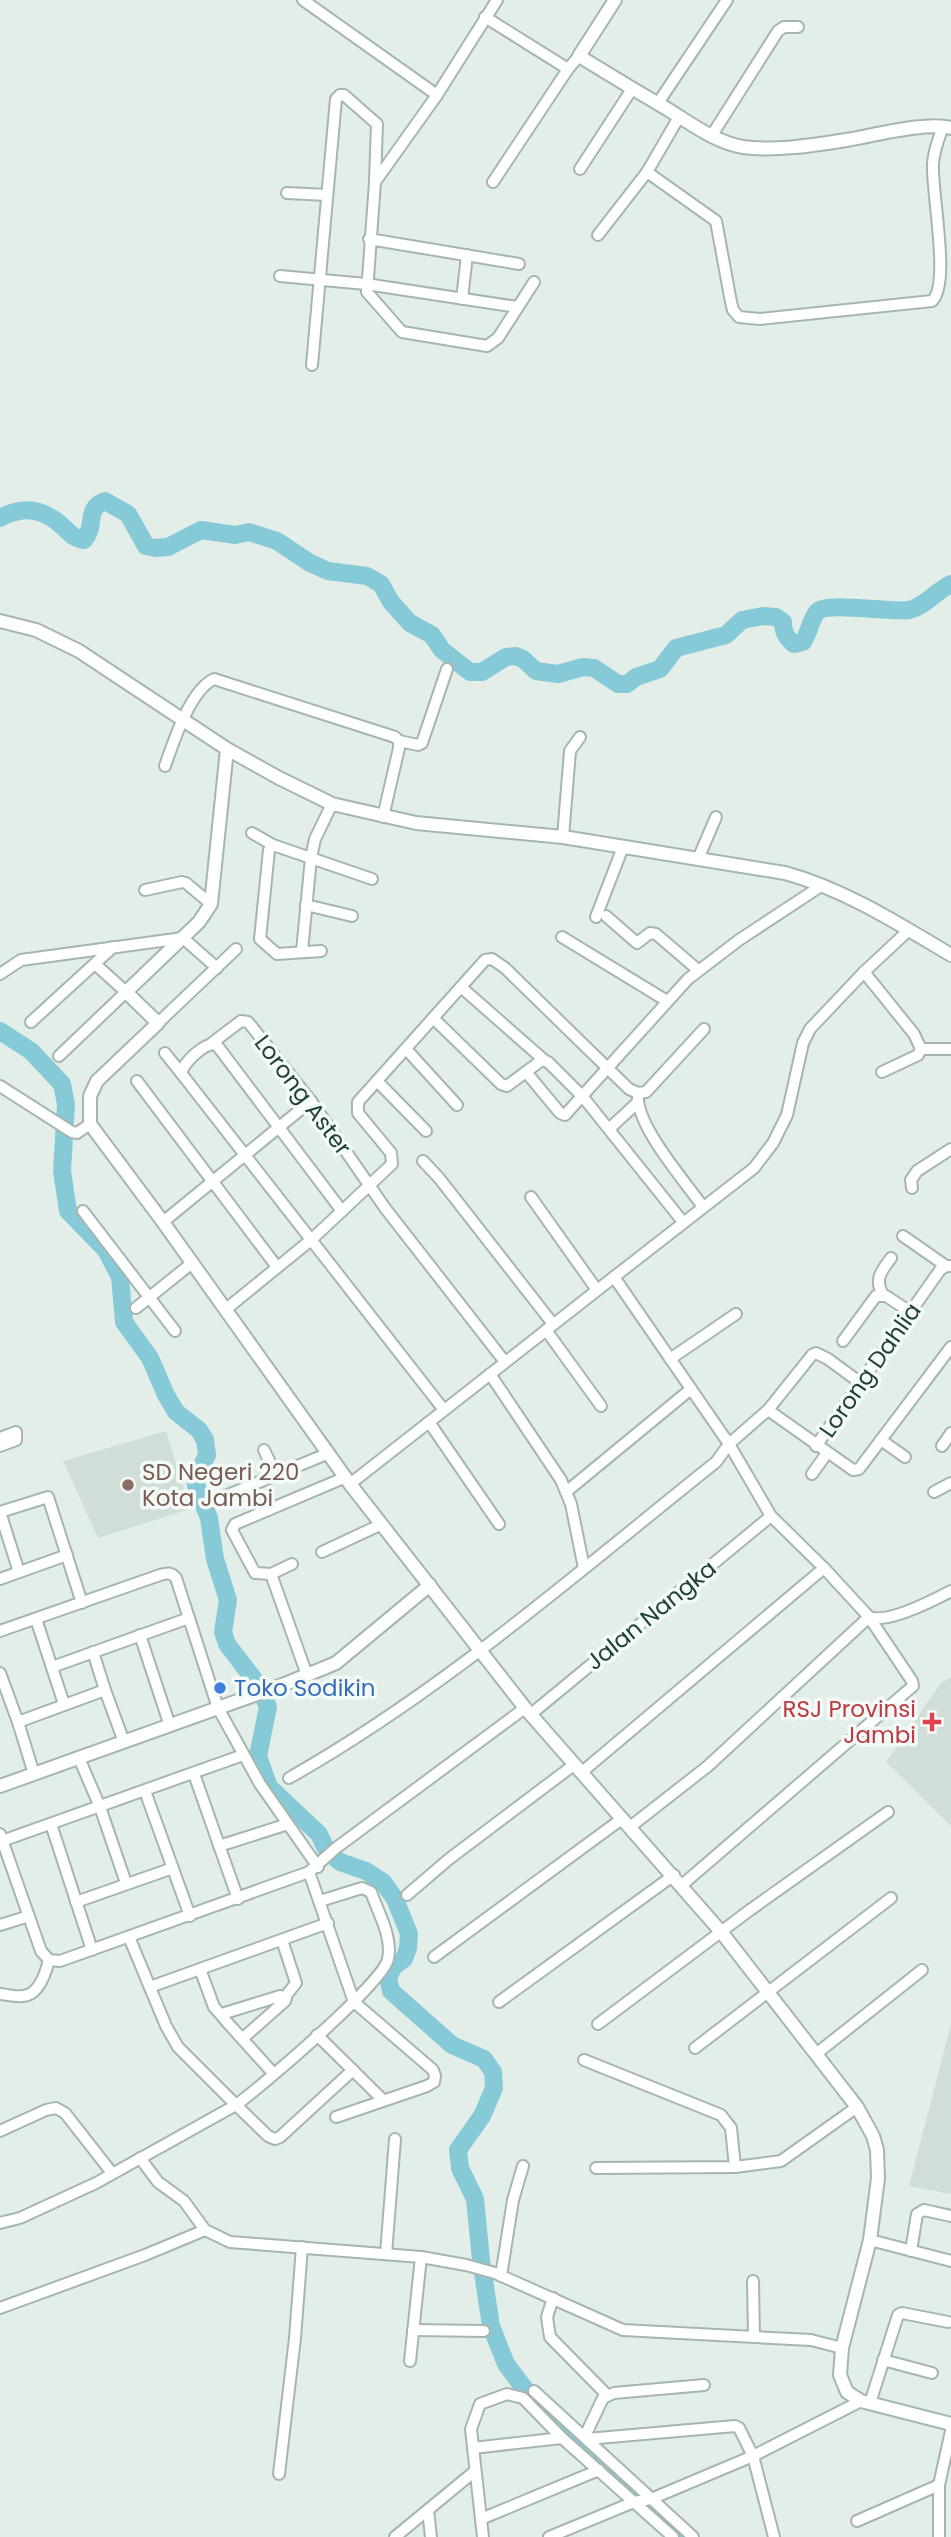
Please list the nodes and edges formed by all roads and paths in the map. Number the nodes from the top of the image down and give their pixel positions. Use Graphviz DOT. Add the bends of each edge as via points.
graph roads {
  1 [pos="303,0"];
  2 [pos="497,0"];
  3 [pos="615,0"];
  4 [pos="727,0"];
  5 [pos="485,17"];
  6 [pos="799,27"];
  7 [pos="579,56"];
  8 [pos="568,69"];
  9 [pos="632,89"];
  10 [pos="437,95"];
  11 [pos="658,103"];
  12 [pos="679,117"];
  13 [pos="947,127"];
  14 [pos="712,135"];
  15 [pos="580,169"];
  16 [pos="647,172"];
  17 [pos="375,182"];
  18 [pos="493,182"];
  19 [pos="287,192"];
  20 [pos="327,195"];
  21 [pos="598,235"];
  22 [pos="369,239"];
  23 [pos="467,254"];
  24 [pos="519,264"];
  25 [pos="280,276"];
  26 [pos="320,279"];
  27 [pos="534,282"];
  28 [pos="366,284"];
  29 [pos="462,299"];
  30 [pos="517,307"];
  31 [pos="312,365"];
  32 [pos="0,621"];
  33 [pos="447,669"];
  34 [pos="181,720"];
  35 [pos="580,737"];
  36 [pos="398,741"];
  37 [pos="227,749"];
  38 [pos="165,766"];
  39 [pos="332,804"];
  40 [pos="383,817"];
  41 [pos="716,817"];
  42 [pos="252,833"];
  43 [pos="563,837"];
  44 [pos="273,845"];
  45 [pos="623,847"];
  46 [pos="311,858"];
  47 [pos="698,859"];
  48 [pos="372,878"];
  49 [pos="821,886"];
  50 [pos="145,890"];
  51 [pos="211,904"];
  52 [pos="306,905"];
  53 [pos="352,916"];
  54 [pos="909,930"];
  55 [pos="562,937"];
  56 [pos="183,938"];
  57 [pos="113,947"];
  58 [pos="236,949"];
  59 [pos="302,951"];
  60 [pos="321,951"];
  61 [pos="951,955"];
  62 [pos="95,964"];
  63 [pos="216,968"];
  64 [pos="698,971"];
  65 [pos="864,972"];
  66 [pos="0,974"];
  67 [pos="461,987"];
  68 [pos="126,992"];
  69 [pos="667,1001"];
  70 [pos="433,1018"];
  71 [pos="31,1022"];
  72 [pos="158,1023"];
  73 [pos="704,1029"];
  74 [pos="212,1043"];
  75 [pos="406,1049"];
  76 [pos="921,1049"];
  77 [pos="951,1049"];
  78 [pos="165,1054"];
  79 [pos="59,1056"];
  80 [pos="544,1060"];
  81 [pos="608,1068"];
  82 [pos="526,1072"];
  83 [pos="882,1072"];
  84 [pos="181,1073"];
  85 [pos="137,1081"];
  86 [pos="377,1081"];
  87 [pos="0,1086"];
  88 [pos="583,1097"];
  89 [pos="637,1098"];
  90 [pos="311,1101"];
  91 [pos="457,1105"];
  92 [pos="90,1124"];
  93 [pos="277,1127"];
  94 [pos="608,1129"];
  95 [pos="426,1131"];
  96 [pos="951,1149"];
  97 [pos="244,1154"];
  98 [pos="423,1161"];
  99 [pos="213,1181"];
  100 [pos="370,1185"];
  101 [pos="912,1188"];
  102 [pos="531,1197"];
  103 [pos="703,1207"];
  104 [pos="83,1211"];
  105 [pos="342,1211"];
  106 [pos="163,1222"];
  107 [pos="683,1222"];
  108 [pos="903,1236"];
  109 [pos="311,1240"];
  110 [pos="891,1258"];
  111 [pos="192,1263"];
  112 [pos="949,1266"];
  113 [pos="277,1267"];
  114 [pos="614,1277"];
  115 [pos="597,1290"];
  116 [pos="883,1295"];
  117 [pos="150,1297"];
  118 [pos="136,1308"];
  119 [pos="225,1310"];
  120 [pos="912,1313"];
  121 [pos="736,1314"];
  122 [pos="550,1327"];
  123 [pos="175,1331"];
  124 [pos="843,1341"];
  125 [pos="951,1347"];
  126 [pos="670,1359"];
  127 [pos="505,1362"];
  128 [pos="490,1374"];
  129 [pos="862,1384"];
  130 [pos="691,1389"];
  131 [pos="601,1406"];
  132 [pos="444,1410"];
  133 [pos="768,1410"];
  134 [pos="429,1422"];
  135 [pos="951,1433"];
  136 [pos="0,1437"];
  137 [pos="881,1440"];
  138 [pos="729,1444"];
  139 [pos="0,1446"];
  140 [pos="816,1446"];
  141 [pos="942,1446"];
  142 [pos="264,1450"];
  143 [pos="827,1452"];
  144 [pos="329,1453"];
  145 [pos="905,1457"];
  146 [pos="812,1474"];
  147 [pos="276,1475"];
  148 [pos="348,1480"];
  149 [pos="951,1483"];
  150 [pos="566,1492"];
  151 [pos="934,1492"];
  152 [pos="211,1502"];
  153 [pos="0,1512"];
  154 [pos="771,1516"];
  155 [pos="382,1524"];
  156 [pos="499,1524"];
  157 [pos="323,1552"];
  158 [pos="67,1555"];
  159 [pos="292,1564"];
  160 [pos="584,1567"];
  161 [pos="824,1568"];
  162 [pos="19,1572"];
  163 [pos="271,1574"];
  164 [pos="0,1579"];
  165 [pos="430,1585"];
  166 [pos="951,1591"];
  167 [pos="82,1602"];
  168 [pos="189,1618"];
  169 [pos="869,1618"];
  170 [pos="36,1619"];
  171 [pos="0,1631"];
  172 [pos="140,1635"];
  173 [pos="480,1650"];
  174 [pos="93,1652"];
  175 [pos="52,1667"];
  176 [pos="0,1673"];
  177 [pos="307,1675"];
  178 [pos="105,1690"];
  179 [pos="64,1704"];
  180 [pos="218,1708"];
  181 [pos="527,1711"];
  182 [pos="18,1722"];
  183 [pos="170,1726"];
  184 [pos="124,1742"];
  185 [pos="243,1755"];
  186 [pos="79,1758"];
  187 [pos="579,1768"];
  188 [pos="34,1774"];
  189 [pos="194,1774"];
  190 [pos="289,1778"];
  191 [pos="0,1786"];
  192 [pos="145,1791"];
  193 [pos="100,1807"];
  194 [pos="888,1812"];
  195 [pos="626,1822"];
  196 [pos="51,1824"];
  197 [pos="288,1824"];
  198 [pos="1,1837"];
  199 [pos="219,1846"];
  200 [pos="318,1866"];
  201 [pos="173,1868"];
  202 [pos="678,1880"];
  203 [pos="127,1884"];
  204 [pos="407,1895"];
  205 [pos="891,1898"];
  206 [pos="238,1899"];
  207 [pos="320,1901"];
  208 [pos="76,1902"];
  209 [pos="29,1916"];
  210 [pos="190,1916"];
  211 [pos="328,1923"];
  212 [pos="0,1925"];
  213 [pos="722,1933"];
  214 [pos="129,1937"];
  215 [pos="282,1940"];
  216 [pos="92,1951"];
  217 [pos="433,1957"];
  218 [pos="49,1960"];
  219 [pos="200,1969"];
  220 [pos="922,1970"];
  221 [pos="150,1987"];
  222 [pos="770,1993"];
  223 [pos="0,1994"];
  224 [pos="285,1997"];
  225 [pos="354,2002"];
  226 [pos="499,2002"];
  227 [pos="222,2017"];
  228 [pos="598,2024"];
  229 [pos="317,2035"];
  230 [pos="242,2039"];
  231 [pos="695,2048"];
  232 [pos="816,2054"];
  233 [pos="584,2060"];
  234 [pos="353,2070"];
  235 [pos="273,2073"];
  236 [pos="383,2100"];
  237 [pos="236,2105"];
  238 [pos="857,2107"];
  239 [pos="336,2118"];
  240 [pos="0,2131"];
  241 [pos="395,2139"];
  242 [pos="140,2158"];
  243 [pos="523,2166"];
  244 [pos="735,2167"];
  245 [pos="596,2168"];
  246 [pos="112,2174"];
  247 [pos="951,2216"];
  248 [pos="0,2223"];
  249 [pos="205,2230"];
  250 [pos="870,2240"];
  251 [pos="302,2248"];
  252 [pos="911,2250"];
  253 [pos="386,2254"];
  254 [pos="421,2257"];
  255 [pos="951,2261"];
  256 [pos="498,2275"];
  257 [pos="753,2281"];
  258 [pos="553,2298"];
  259 [pos="2,2305"];
  260 [pos="948,2322"];
  261 [pos="413,2330"];
  262 [pos="484,2331"];
  263 [pos="754,2337"];
  264 [pos="842,2348"];
  265 [pos="883,2360"];
  266 [pos="410,2361"];
  267 [pos="932,2373"];
  268 [pos="704,2385"];
  269 [pos="534,2390"];
  270 [pos="607,2396"];
  271 [pos="866,2402"];
  272 [pos="951,2424"];
  273 [pos="951,2431"];
  274 [pos="562,2438"];
  275 [pos="586,2438"];
  276 [pos="473,2448"];
  277 [pos="753,2456"];
  278 [pos="600,2470"];
  279 [pos="475,2471"];
  280 [pos="279,2474"];
  281 [pos="939,2485"];
  282 [pos="643,2501"];
  283 [pos="428,2510"];
  284 [pos="481,2519"];
  285 [pos="857,2521"];
  286 [pos="671,2534"];
  287 [pos="395,2537"];
  288 [pos="431,2537"];
  289 [pos="483,2537"];
  290 [pos="549,2537"];
  291 [pos="656,2537"];
  292 [pos="693,2537"];
  293 [pos="774,2537"];
  294 [pos="939,2537"];
  1 -- 10 [label="street"];
  2 -- 5 [label="street"];
  3 -- 7 [label="street"];
  4 -- 11 [label="street"];
  5 -- 8 [label="street"];
  5 -- 10 [label="street"];
  6 -- 14 [label="street" via="778,31"];
  7 -- 8 [label="street"];
  7 -- 9 [label="street"];
  8 -- 18 [label="street"];
  9 -- 11 [label="street"];
  9 -- 15 [label="street"];
  10 -- 17 [label="street"];
  11 -- 12 [label="street"];
  12 -- 14 [label="street"];
  12 -- 16 [label="street"];
  13 -- 14 [label="street" via="790,147 742,147"];
  13 -- 16 [label="street" via="933,161 939,267 937,295 932,301 760,319 739,317 731,302 716,221"];
  16 -- 21 [label="street"];
  17 -- 20 [label="street" via="377,124 340,95"];
  17 -- 22 [label="street"];
  19 -- 20 [label="street"];
  20 -- 26 [label="street"];
  22 -- 23 [label="street"];
  22 -- 28 [label="street"];
  23 -- 24 [label="street"];
  23 -- 29 [label="street"];
  25 -- 26 [label="street"];
  26 -- 28 [label="street"];
  26 -- 31 [label="street"];
  27 -- 30 [label="street"];
  28 -- 29 [label="street"];
  28 -- 30 [label="street" via="368,294 402,332 433,338 487,346 498,338"];
  29 -- 30 [label="street"];
  32 -- 34 [label="street" via="79,651"];
  33 -- 36 [label="street" via="422,743"];
  34 -- 36 [label="street" via="206,684 214,680 389,734"];
  34 -- 37 [label="street"];
  34 -- 38 [label="street"];
  35 -- 43 [label="street" via="570,751"];
  36 -- 40 [label="street"];
  37 -- 39 [label="street"];
  37 -- 51 [label="street"];
  39 -- 40 [label="street"];
  39 -- 46 [label="street"];
  40 -- 43 [label="street"];
  41 -- 47 [label="street"];
  42 -- 44 [label="street"];
  43 -- 45 [label="street"];
  44 -- 46 [label="street"];
  44 -- 59 [label="street" via="260,939 277,954"];
  45 -- 47 [label="street"];
  45 -- 64 [label="street" via="601,917 637,943 656,934"];
  46 -- 48 [label="street"];
  46 -- 52 [label="street"];
  47 -- 49 [label="street" via="785,873"];
  49 -- 54 [label="street"];
  49 -- 64 [label="street"];
  50 -- 51 [label="street" via="182,882"];
  51 -- 56 [label="street"];
  52 -- 53 [label="street"];
  52 -- 59 [label="street"];
  54 -- 61 [label="street"];
  54 -- 65 [label="street"];
  55 -- 69 [label="street"];
  56 -- 57 [label="street"];
  56 -- 63 [label="street"];
  56 -- 68 [label="street"];
  57 -- 62 [label="street"];
  57 -- 66 [label="street" via="21,960"];
  58 -- 63 [label="street"];
  59 -- 60 [label="street"];
  62 -- 68 [label="street"];
  62 -- 71 [label="street"];
  63 -- 72 [label="street"];
  64 -- 69 [label="street"];
  65 -- 76 [label="street"];
  65 -- 103 [label="street" via="806,1036 788,1115 774,1143 754,1168"];
  67 -- 70 [label="street"];
  67 -- 80 [label="street"];
  67 -- 81 [label="street" via="485,960 492,959"];
  68 -- 72 [label="street"];
  68 -- 79 [label="street"];
  69 -- 81 [label="street"];
  70 -- 75 [label="street"];
  70 -- 82 [label="street" via="501,1084 508,1086"];
  72 -- 92 [label="street" via="97,1081 90,1096"];
  73 -- 89 [label="street"];
  74 -- 84 [label="street" via="184,1065"];
  74 -- 90 [label="street, Lorong Aster" via="230,1027 248,1022"];
  74 -- 93 [label="street"];
  75 -- 86 [label="street"];
  75 -- 91 [label="street"];
  76 -- 77 [label="street"];
  76 -- 83 [label="street" via="918,1055"];
  78 -- 84 [label="street"];
  80 -- 82 [label="street"];
  80 -- 88 [label="street"];
  81 -- 88 [label="street"];
  81 -- 89 [label="street"];
  82 -- 88 [label="street" via="563,1115"];
  84 -- 97 [label="street"];
  85 -- 99 [label="street"];
  86 -- 95 [label="street"];
  86 -- 100 [label="street" via="358,1102 358,1114 391,1153 392,1164"];
  87 -- 92 [label="street" via="71,1131 77,1133"];
  88 -- 94 [label="street"];
  89 -- 94 [label="street"];
  89 -- 103 [label="street" via="645,1125"];
  90 -- 93 [label="street"];
  90 -- 100 [label="street, Lorong Aster"];
  92 -- 106 [label="street"];
  93 -- 97 [label="street"];
  93 -- 105 [label="street"];
  94 -- 107 [label="street"];
  96 -- 101 [label="street" via="917,1171"];
  97 -- 99 [label="street"];
  97 -- 109 [label="street"];
  98 -- 122 [label="street"];
  99 -- 106 [label="street"];
  99 -- 113 [label="street"];
  100 -- 105 [label="street"];
  100 -- 127 [label="street, Lorong Aster"];
  102 -- 115 [label="street"];
  103 -- 107 [label="street"];
  104 -- 117 [label="street"];
  105 -- 109 [label="street"];
  106 -- 111 [label="street"];
  107 -- 114 [label="street"];
  108 -- 112 [label="street"];
  109 -- 113 [label="street"];
  109 -- 132 [label="street"];
  110 -- 116 [label="street" via="879,1278"];
  111 -- 117 [label="street"];
  111 -- 119 [label="street"];
  112 -- 120 [label="street, Lorong Dahlia" via="940,1270"];
  113 -- 119 [label="street"];
  114 -- 115 [label="street"];
  114 -- 126 [label="street"];
  115 -- 122 [label="street"];
  116 -- 120 [label="street"];
  116 -- 124 [label="street" via="876,1296"];
  117 -- 118 [label="street"];
  117 -- 123 [label="street"];
  119 -- 144 [label="street"];
  120 -- 129 [label="street, Lorong Dahlia"];
  121 -- 126 [label="street"];
  122 -- 127 [label="street"];
  122 -- 131 [label="street"];
  125 -- 137 [label="street"];
  126 -- 130 [label="street"];
  127 -- 128 [label="street"];
  128 -- 132 [label="street"];
  128 -- 150 [label="street"];
  129 -- 133 [label="street" via="816,1353"];
  129 -- 140 [label="street, Lorong Dahlia"];
  130 -- 138 [label="street"];
  130 -- 150 [label="street"];
  132 -- 134 [label="street"];
  133 -- 138 [label="street"];
  133 -- 140 [label="street"];
  134 -- 148 [label="street"];
  134 -- 156 [label="street"];
  135 -- 141 [label="street"];
  136 -- 139 [label="street" via="16,1432 16,1440"];
  137 -- 143 [label="street" via="856,1470"];
  137 -- 145 [label="street"];
  138 -- 154 [label="street"];
  138 -- 160 [label="street" via="716,1462"];
  140 -- 143 [label="street"];
  142 -- 147 [label="street"];
  143 -- 146 [label="street"];
  144 -- 147 [label="street"];
  144 -- 148 [label="street"];
  147 -- 152 [label="street"];
  148 -- 155 [label="street"];
  148 -- 163 [label="street" via="235,1524 232,1530 253,1570"];
  149 -- 151 [label="street"];
  150 -- 160 [label="street"];
  153 -- 158 [label="street" via="48,1497"];
  153 -- 162 [label="street"];
  154 -- 161 [label="street"];
  154 -- 181 [label="street, Jalan Nangka"];
  155 -- 157 [label="street"];
  155 -- 165 [label="street"];
  158 -- 162 [label="street"];
  158 -- 167 [label="street"];
  159 -- 163 [label="street"];
  160 -- 173 [label="street"];
  161 -- 169 [label="street"];
  161 -- 187 [label="street"];
  162 -- 164 [label="street"];
  163 -- 177 [label="street"];
  165 -- 173 [label="street"];
  165 -- 177 [label="street" via="337,1663"];
  166 -- 169 [label="street" via="921,1606"];
  167 -- 168 [label="street" via="168,1573 176,1578"];
  167 -- 170 [label="street"];
  168 -- 172 [label="street"];
  168 -- 180 [label="street"];
  169 -- 195 [label="street" via="708,1766"];
  169 -- 202 [label="street" via="913,1686"];
  170 -- 171 [label="street"];
  170 -- 175 [label="street"];
  172 -- 174 [label="street"];
  172 -- 183 [label="street"];
  173 -- 181 [label="street"];
  173 -- 190 [label="street" via="335,1752"];
  174 -- 175 [label="street"];
  174 -- 178 [label="street"];
  175 -- 179 [label="street"];
  176 -- 182 [label="street"];
  177 -- 180 [label="street"];
  178 -- 179 [label="street"];
  178 -- 184 [label="street"];
  179 -- 182 [label="street"];
  180 -- 183 [label="street"];
  180 -- 185 [label="street"];
  181 -- 187 [label="street"];
  181 -- 200 [label="street, Jalan Nangka" via="336,1848"];
  182 -- 188 [label="street"];
  183 -- 184 [label="street"];
  184 -- 186 [label="street"];
  185 -- 189 [label="street"];
  185 -- 197 [label="street"];
  186 -- 188 [label="street"];
  186 -- 193 [label="street"];
  187 -- 195 [label="street"];
  187 -- 204 [label="street" via="449,1858"];
  188 -- 191 [label="street"];
  189 -- 192 [label="street"];
  189 -- 199 [label="street"];
  192 -- 193 [label="street"];
  192 -- 201 [label="street"];
  193 -- 196 [label="street"];
  193 -- 203 [label="street"];
  194 -- 213 [label="street"];
  195 -- 202 [label="street"];
  195 -- 217 [label="street"];
  196 -- 198 [label="street"];
  196 -- 208 [label="street"];
  197 -- 199 [label="street"];
  197 -- 200 [label="street"];
  198 -- 209 [label="street"];
  199 -- 206 [label="street"];
  200 -- 206 [label="street"];
  200 -- 207 [label="street"];
  201 -- 203 [label="street"];
  201 -- 210 [label="street"];
  202 -- 213 [label="street"];
  202 -- 226 [label="street"];
  203 -- 208 [label="street"];
  205 -- 222 [label="street"];
  206 -- 210 [label="street"];
  207 -- 211 [label="street"];
  207 -- 225 [label="street" via="367,1888 386,1933 386,1965"];
  208 -- 216 [label="street"];
  209 -- 212 [label="street"];
  209 -- 218 [label="street" via="41,1951"];
  210 -- 214 [label="street"];
  211 -- 215 [label="street"];
  211 -- 225 [label="street"];
  213 -- 222 [label="street"];
  213 -- 228 [label="street"];
  214 -- 216 [label="street"];
  214 -- 221 [label="street"];
  215 -- 219 [label="street"];
  215 -- 224 [label="street" via="296,1983"];
  216 -- 218 [label="street"];
  218 -- 223 [label="street" via="32,1993"];
  219 -- 221 [label="street"];
  219 -- 227 [label="street"];
  220 -- 232 [label="street"];
  221 -- 237 [label="street" via="178,2047"];
  222 -- 231 [label="street"];
  222 -- 232 [label="street"];
  224 -- 227 [label="street"];
  224 -- 230 [label="street"];
  225 -- 229 [label="street"];
  225 -- 236 [label="street" via="435,2074 431,2085"];
  227 -- 230 [label="street"];
  229 -- 234 [label="street"];
  229 -- 235 [label="street"];
  230 -- 235 [label="street"];
  232 -- 238 [label="street"];
  233 -- 244 [label="street" via="721,2115 731,2128"];
  234 -- 236 [label="street"];
  234 -- 237 [label="street" via="275,2139"];
  235 -- 237 [label="street"];
  236 -- 239 [label="street"];
  237 -- 242 [label="street"];
  238 -- 244 [label="street" via="786,2158"];
  238 -- 250 [label="street" via="873,2136 878,2164"];
  240 -- 246 [label="street" via="56,2108 65,2113"];
  241 -- 253 [label="street"];
  242 -- 246 [label="street"];
  242 -- 249 [label="street" via="158,2182 184,2201"];
  243 -- 256 [label="street"];
  244 -- 245 [label="street"];
  246 -- 248 [label="street"];
  247 -- 252 [label="street" via="924,2210 917,2214"];
  249 -- 251 [label="street" via="233,2243"];
  249 -- 259 [label="street"];
  250 -- 252 [label="street"];
  250 -- 264 [label="street"];
  251 -- 253 [label="street"];
  251 -- 280 [label="street"];
  252 -- 255 [label="street"];
  253 -- 254 [label="street"];
  254 -- 256 [label="street"];
  254 -- 261 [label="street"];
  256 -- 258 [label="street"];
  257 -- 263 [label="street"];
  258 -- 263 [label="street" via="623,2330"];
  258 -- 270 [label="street" via="547,2324 550,2337"];
  260 -- 265 [label="street" via="898,2315"];
  261 -- 262 [label="street"];
  261 -- 266 [label="street"];
  263 -- 264 [label="street" via="811,2340"];
  264 -- 271 [label="street" via="843,2384 847,2392"];
  265 -- 267 [label="street"];
  265 -- 271 [label="street"];
  268 -- 270 [label="street"];
  269 -- 275 [label="street"];
  270 -- 275 [label="street"];
  271 -- 272 [label="street"];
  271 -- 277 [label="street"];
  273 -- 281 [label="street"];
  274 -- 276 [label="street"];
  274 -- 276 [label="street" via="523,2398 507,2395 484,2401 477,2408 471,2429"];
  274 -- 278 [label="street"];
  275 -- 277 [label="street" via="735,2426"];
  275 -- 282 [label="street"];
  276 -- 279 [label="street"];
  277 -- 282 [label="street"];
  277 -- 293 [label="street"];
  278 -- 282 [label="street"];
  278 -- 284 [label="street"];
  279 -- 283 [label="street"];
  279 -- 284 [label="street"];
  281 -- 285 [label="street"];
  281 -- 294 [label="street"];
  282 -- 286 [label="street"];
  282 -- 290 [label="street"];
  282 -- 292 [label="street"];
  283 -- 287 [label="street"];
  283 -- 288 [label="street"];
  284 -- 289 [label="street"];
  286 -- 291 [label="street"];
}
